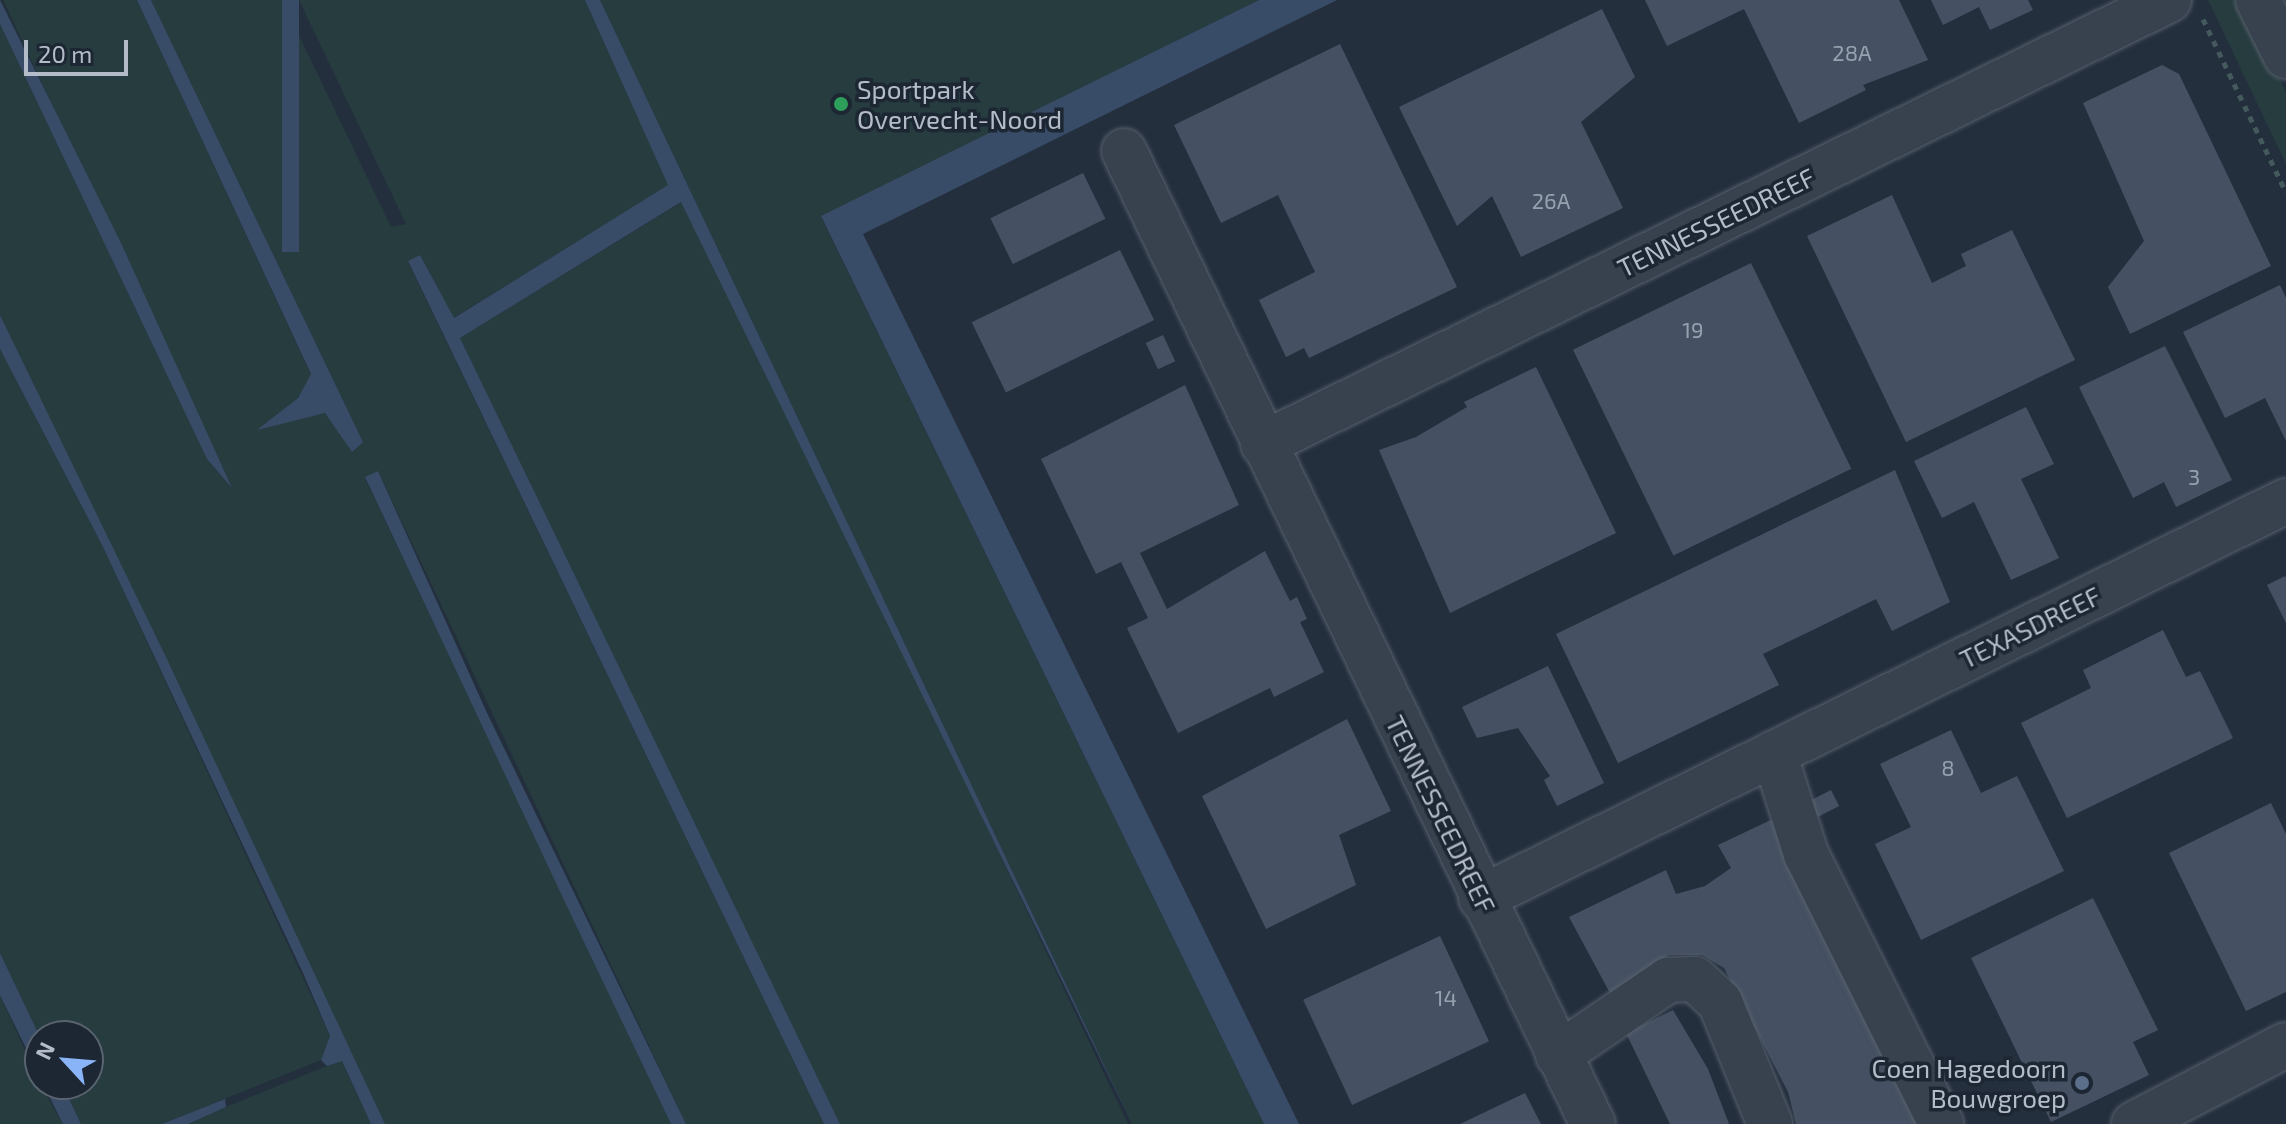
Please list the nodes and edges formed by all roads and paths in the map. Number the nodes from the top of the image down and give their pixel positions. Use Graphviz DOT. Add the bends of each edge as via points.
graph roads {
  1 [pos="2258,0"];
  2 [pos="2185,7"];
  3 [pos="2286,56"];
  4 [pos="1124,151"];
  5 [pos="2286,192"];
  6 [pos="1263,444"];
  7 [pos="2286,501"];
  8 [pos="1774,753"];
  9 [pos="1481,898"];
  10 [pos="2286,1045"];
  11 [pos="1558,1055"];
  12 [pos="1593,1124"];
  13 [pos="1770,1124"];
  14 [pos="1941,1124"];
  15 [pos="2134,1124"];
  1 -- 3 [label="street"];
  2 -- 5 [label="path"];
  2 -- 6 [label="street, TENNESSEEDREEF"];
  4 -- 6 [label="street, TENNESSEEDREEF"];
  6 -- 9 [label="street, TENNESSEEDREEF"];
  7 -- 8 [label="street, TEXASDREEF"];
  8 -- 9 [label="street, TEXASDREEF"];
  8 -- 14 [label="street" via="1806,854 1880,992"];
  9 -- 11 [label="street, TENNESSEEDREEF"];
  10 -- 15 [label="street"];
  11 -- 12 [label="street, TENNESSEEDREEF"];
  11 -- 13 [label="street" via="1668,980 1695,979 1720,1002 1769,1107"];
}
